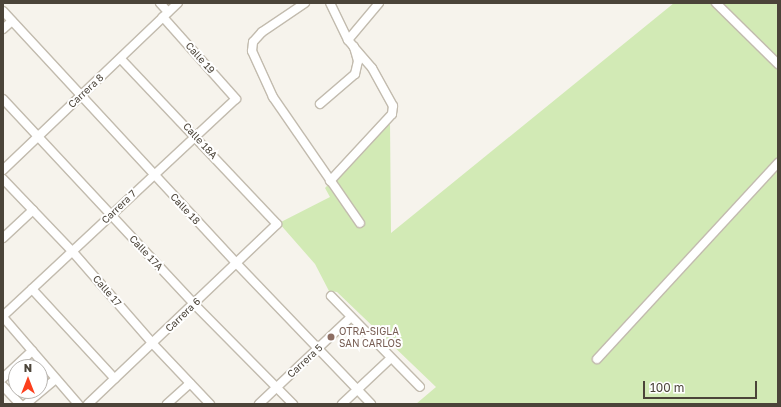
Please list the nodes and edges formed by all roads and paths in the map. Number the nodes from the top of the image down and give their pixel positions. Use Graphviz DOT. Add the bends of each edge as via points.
graph roads {
  1 [pos="160,3"];
  2 [pos="178,3"];
  3 [pos="304,3"];
  4 [pos="330,3"];
  5 [pos="379,3"];
  6 [pos="716,3"];
  7 [pos="3,11"];
  8 [pos="166,14"];
  9 [pos="12,21"];
  10 [pos="3,29"];
  11 [pos="348,40"];
  12 [pos="354,47"];
  13 [pos="122,59"];
  14 [pos="778,64"];
  15 [pos="81,95"];
  16 [pos="3,99"];
  17 [pos="236,99"];
  18 [pos="320,104"];
  19 [pos="38,136"];
  20 [pos="196,137"];
  21 [pos="778,163"];
  22 [pos="3,170"];
  23 [pos="153,174"];
  24 [pos="3,179"];
  25 [pos="330,181"];
  26 [pos="33,210"];
  27 [pos="111,216"];
  28 [pos="360,223"];
  29 [pos="277,224"];
  30 [pos="3,238"];
  31 [pos="72,251"];
  32 [pos="236,263"];
  33 [pos="32,289"];
  34 [pos="331,296"];
  35 [pos="194,304"];
  36 [pos="3,317"];
  37 [pos="350,318"];
  38 [pos="153,344"];
  39 [pos="318,349"];
  40 [pos="32,350"];
  41 [pos="391,358"];
  42 [pos="597,359"];
  43 [pos="3,378"];
  44 [pos="56,379"];
  45 [pos="115,379"];
  46 [pos="190,383"];
  47 [pos="3,386"];
  48 [pos="420,386"];
  49 [pos="277,388"];
  50 [pos="357,390"];
  51 [pos="20,404"];
  52 [pos="26,404"];
  53 [pos="78,404"];
  54 [pos="88,404"];
  55 [pos="167,404"];
  56 [pos="210,404"];
  57 [pos="259,404"];
  58 [pos="293,404"];
  59 [pos="342,404"];
  60 [pos="371,404"];
  1 -- 8 [label="street, Calle 19"];
  2 -- 8 [label="street, Carrera 8"];
  3 -- 25 [label="street" via="262,32 253,42 252,50 273,97"];
  4 -- 11 [label="street"];
  5 -- 11 [label="street"];
  6 -- 14 [label="street"];
  7 -- 9 [label="street, Calle 18"];
  8 -- 13 [label="street, Carrera 8"];
  8 -- 17 [label="street, Calle 19"];
  9 -- 10 [label="street"];
  9 -- 15 [label="street, Calle 18"];
  11 -- 12 [label="street"];
  12 -- 18 [label="street" via="358,61 355,74"];
  12 -- 25 [label="street" via="372,68 393,106 392,114"];
  13 -- 15 [label="street, Carrera 8"];
  13 -- 20 [label="street, Calle 18A"];
  15 -- 19 [label="street, Carrera 8"];
  15 -- 23 [label="street, Calle 18"];
  16 -- 19 [label="street, Calle 17A"];
  17 -- 20 [label="street, Carrera 7"];
  19 -- 22 [label="street, Carrera 8"];
  19 -- 27 [label="street, Calle 17A"];
  20 -- 23 [label="street, Carrera 7"];
  20 -- 29 [label="street, Calle 18A"];
  21 -- 42 [label="street"];
  23 -- 27 [label="street, Carrera 7"];
  23 -- 32 [label="street, Calle 18"];
  24 -- 26 [label="street, Calle 17"];
  25 -- 28 [label="street"];
  26 -- 30 [label="street"];
  26 -- 31 [label="street, Calle 17"];
  27 -- 31 [label="street, Carrera 7"];
  27 -- 35 [label="street, Calle 17A"];
  29 -- 32 [label="street, Carrera 6"];
  31 -- 33 [label="street, Carrera 7"];
  31 -- 38 [label="street, Calle 17"];
  32 -- 35 [label="street, Carrera 6"];
  32 -- 39 [label="street, Calle 18"];
  33 -- 36 [label="street, Carrera 7"];
  33 -- 45 [label="street"];
  34 -- 37 [label="street"];
  35 -- 38 [label="street, Carrera 6"];
  35 -- 49 [label="street, Calle 17A"];
  36 -- 40 [label="street"];
  37 -- 39 [label="street, Carrera 5"];
  37 -- 41 [label="street"];
  38 -- 45 [label="street, Carrera 6"];
  38 -- 46 [label="street, Calle 17"];
  39 -- 49 [label="street, Carrera 5"];
  39 -- 50 [label="street, Calle 18"];
  40 -- 43 [label="street"];
  40 -- 44 [label="street"];
  41 -- 48 [label="street"];
  41 -- 50 [label="street"];
  44 -- 52 [label="street"];
  44 -- 53 [label="street"];
  45 -- 54 [label="street, Carrera 6"];
  46 -- 55 [label="street"];
  46 -- 56 [label="street, Calle 17"];
  47 -- 51 [label="street"];
  49 -- 57 [label="street, Carrera 5"];
  49 -- 58 [label="street, Calle 17A"];
  50 -- 59 [label="street"];
  50 -- 60 [label="street, Calle 18"];
}
